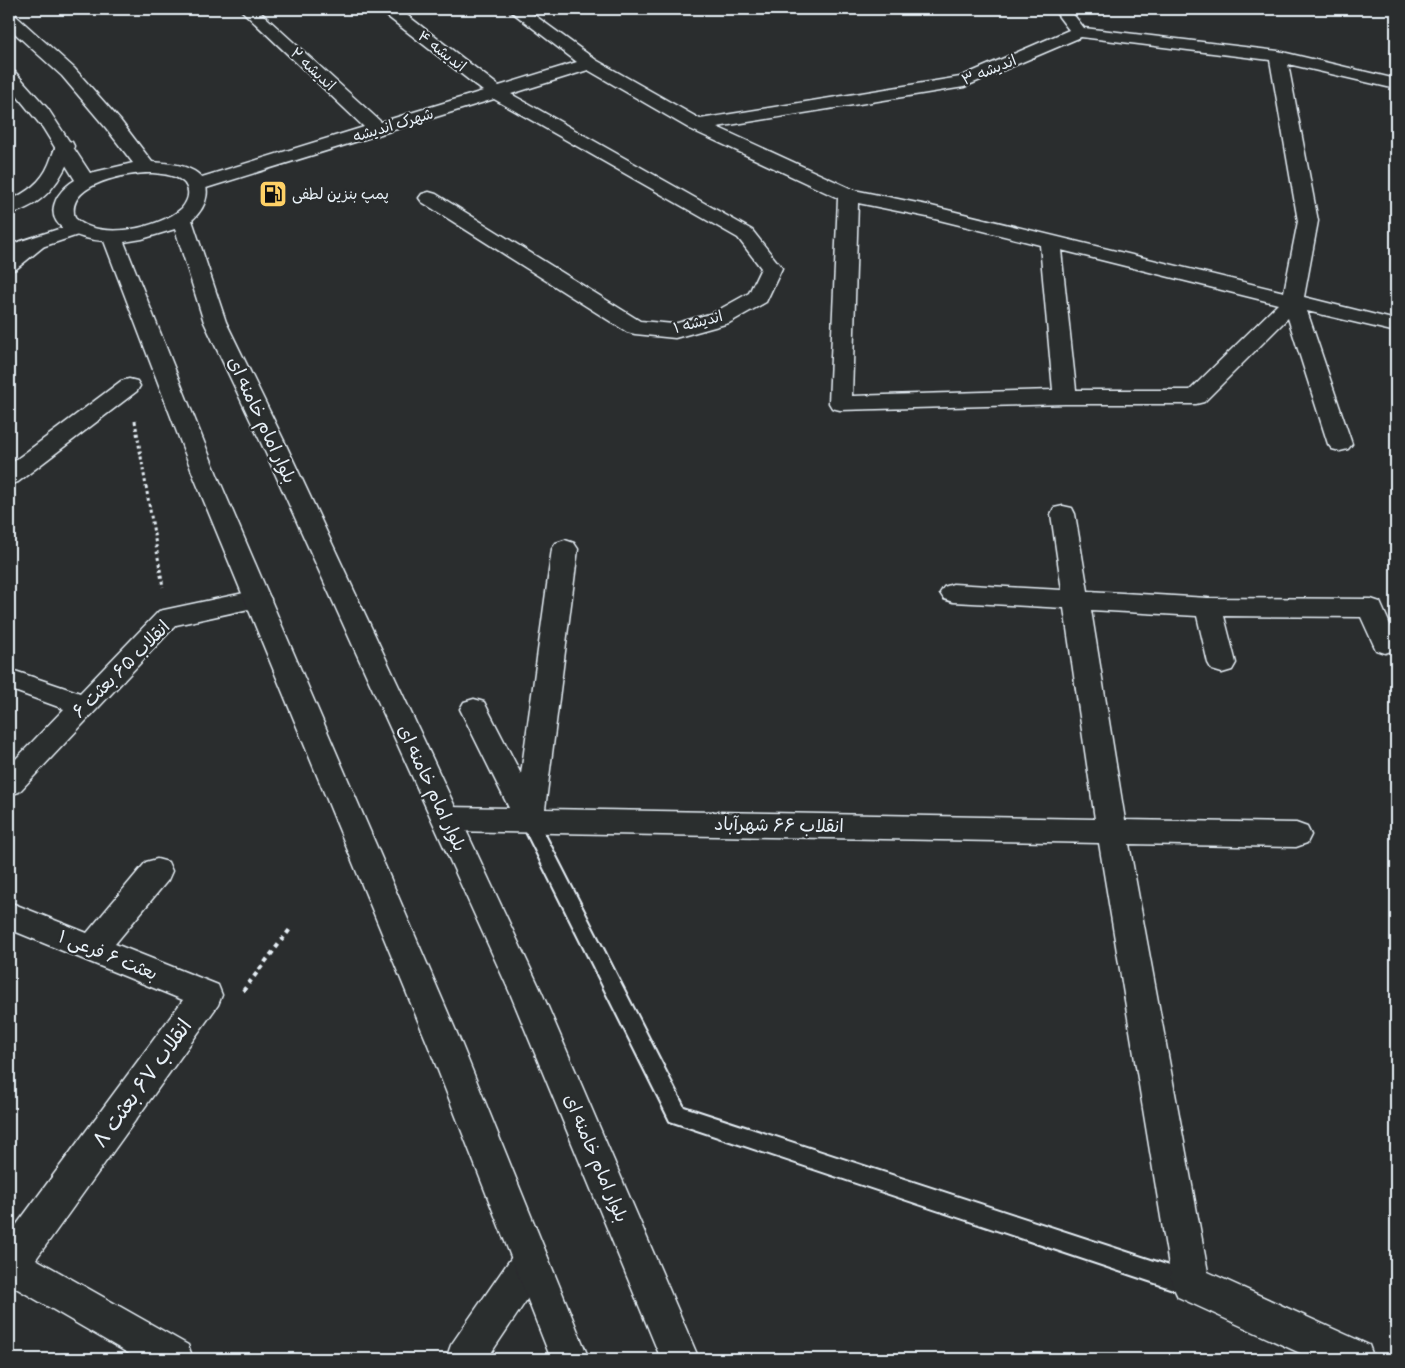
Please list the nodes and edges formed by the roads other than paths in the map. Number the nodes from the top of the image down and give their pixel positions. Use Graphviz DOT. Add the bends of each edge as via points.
graph roads {
  1 [pos="248,9"];
  2 [pos="389,9"];
  3 [pos="516,9"];
  4 [pos="1061,9"];
  5 [pos="10,22"];
  6 [pos="1079,32"];
  7 [pos="1278,56"];
  8 [pos="590,64"];
  9 [pos="9,76"];
  10 [pos="1396,84"];
  11 [pos="496,93"];
  12 [pos="697,125"];
  13 [pos="378,130"];
  14 [pos="65,146"];
  15 [pos="146,167"];
  16 [pos="86,182"];
  17 [pos="196,185"];
  18 [pos="848,195"];
  19 [pos="429,198"];
  20 [pos="9,208"];
  21 [pos="181,218"];
  22 [pos="13,228"];
  23 [pos="77,230"];
  24 [pos="112,237"];
  25 [pos="1050,242"];
  26 [pos="18,252"];
  27 [pos="1293,301"];
  28 [pos="1396,326"];
  29 [pos="129,386"];
  30 [pos="1064,397"];
  31 [pos="1340,444"];
  32 [pos="12,472"];
  33 [pos="1063,514"];
  34 [pos="565,549"];
  35 [pos="953,593"];
  36 [pos="258,599"];
  37 [pos="1076,600"];
  38 [pos="1208,607"];
  39 [pos="1385,643"];
  40 [pos="1222,663"];
  41 [pos="9,679"];
  42 [pos="84,705"];
  43 [pos="474,709"];
  44 [pos="9,784"];
  45 [pos="447,819"];
  46 [pos="529,820"];
  47 [pos="1112,832"];
  48 [pos="1296,835"];
  49 [pos="157,871"];
  50 [pos="9,915"];
  51 [pos="92,949"];
  52 [pos="206,995"];
  53 [pos="531,1260"];
  54 [pos="9,1264"];
  55 [pos="1191,1284"];
  56 [pos="174,1359"];
  57 [pos="465,1359"];
  58 [pos="570,1359"];
  59 [pos="680,1359"];
  60 [pos="1355,1359"];
  1 -- 13 [label="street, اندیشه ۲"];
  2 -- 11 [label="street, اندیشه ۴"];
  3 -- 8 [label="street"];
  4 -- 6 [label="street"];
  5 -- 15 [label="street" via="68,72"];
  6 -- 7 [label="street"];
  6 -- 12 [label="street, اندیشه ۳" via="964,82"];
  7 -- 10 [label="street"];
  7 -- 27 [label="street" via="1308,221"];
  8 -- 11 [label="street, شهرک اندیشه"];
  8 -- 12 [label="street"];
  9 -- 14 [label="street" via="25,91"];
  11 -- 13 [label="street, شهرک اندیشه"];
  11 -- 19 [label="street, اندیشه ۱" via="745,234 772,268 758,297 721,318 676,331 635,327"];
  12 -- 18 [label="street"];
  13 -- 17 [label="street, شهرک اندیشه"];
  14 -- 16 [label="street"];
  14 -- 20 [label="street" via="55,175 40,191"];
  15 -- 16 [label="street" via="114,171"];
  15 -- 17 [label="street" via="173,170"];
  16 -- 23 [label="street" via="66,198 62,210 65,220"];
  17 -- 21 [label="street" via="198,192 194,205"];
  18 -- 25 [label="street"];
  18 -- 30 [label="street" via="840,403"];
  21 -- 24 [label="street" via="149,232"];
  21 -- 45 [label="street, بلوار امام خامنه ای" via="215,322"];
  22 -- 26 [label="street" via="20,239"];
  23 -- 24 [label="street"];
  23 -- 26 [label="street"];
  24 -- 36 [label="street" via="206,477"];
  25 -- 27 [label="street"];
  25 -- 30 [label="street"];
  27 -- 28 [label="street"];
  27 -- 30 [label="street" via="1196,397"];
  27 -- 31 [label="street"];
  29 -- 32 [label="street"];
  33 -- 37 [label="street"];
  34 -- 46 [label="street"];
  35 -- 37 [label="street"];
  36 -- 42 [label="street, انقلاب ۶۵ بعثت ۶" via="168,618"];
  36 -- 53 [label="street" via="445,1045"];
  37 -- 38 [label="street"];
  37 -- 47 [label="street"];
  38 -- 39 [label="street" via="1371,608"];
  38 -- 40 [label="street"];
  41 -- 42 [label="street"];
  42 -- 44 [label="street, انقلاب ۶۵ بعثت ۶"];
  43 -- 46 [label="street"];
  45 -- 46 [label="street, انقلاب ۶۶ شهرآباد"];
  45 -- 59 [label="street, بلوار امام خامنه ای" via="526,993"];
  46 -- 47 [label="street, انقلاب ۶۶ شهرآباد"];
  46 -- 55 [label="lane" via="677,1114"];
  47 -- 48 [label="street, انقلاب ۶۶ شهرآباد"];
  47 -- 55 [label="street"];
  49 -- 51 [label="street"];
  50 -- 51 [label="street, بعثت ۶ فرعی ۱"];
  51 -- 52 [label="street, بعثت ۶ فرعی ۱"];
  52 -- 54 [label="street, انقلاب ۶۷ بعثت ۸"];
  53 -- 57 [label="street"];
  53 -- 58 [label="street"];
  54 -- 56 [label="street"];
  55 -- 60 [label="street"];
}
